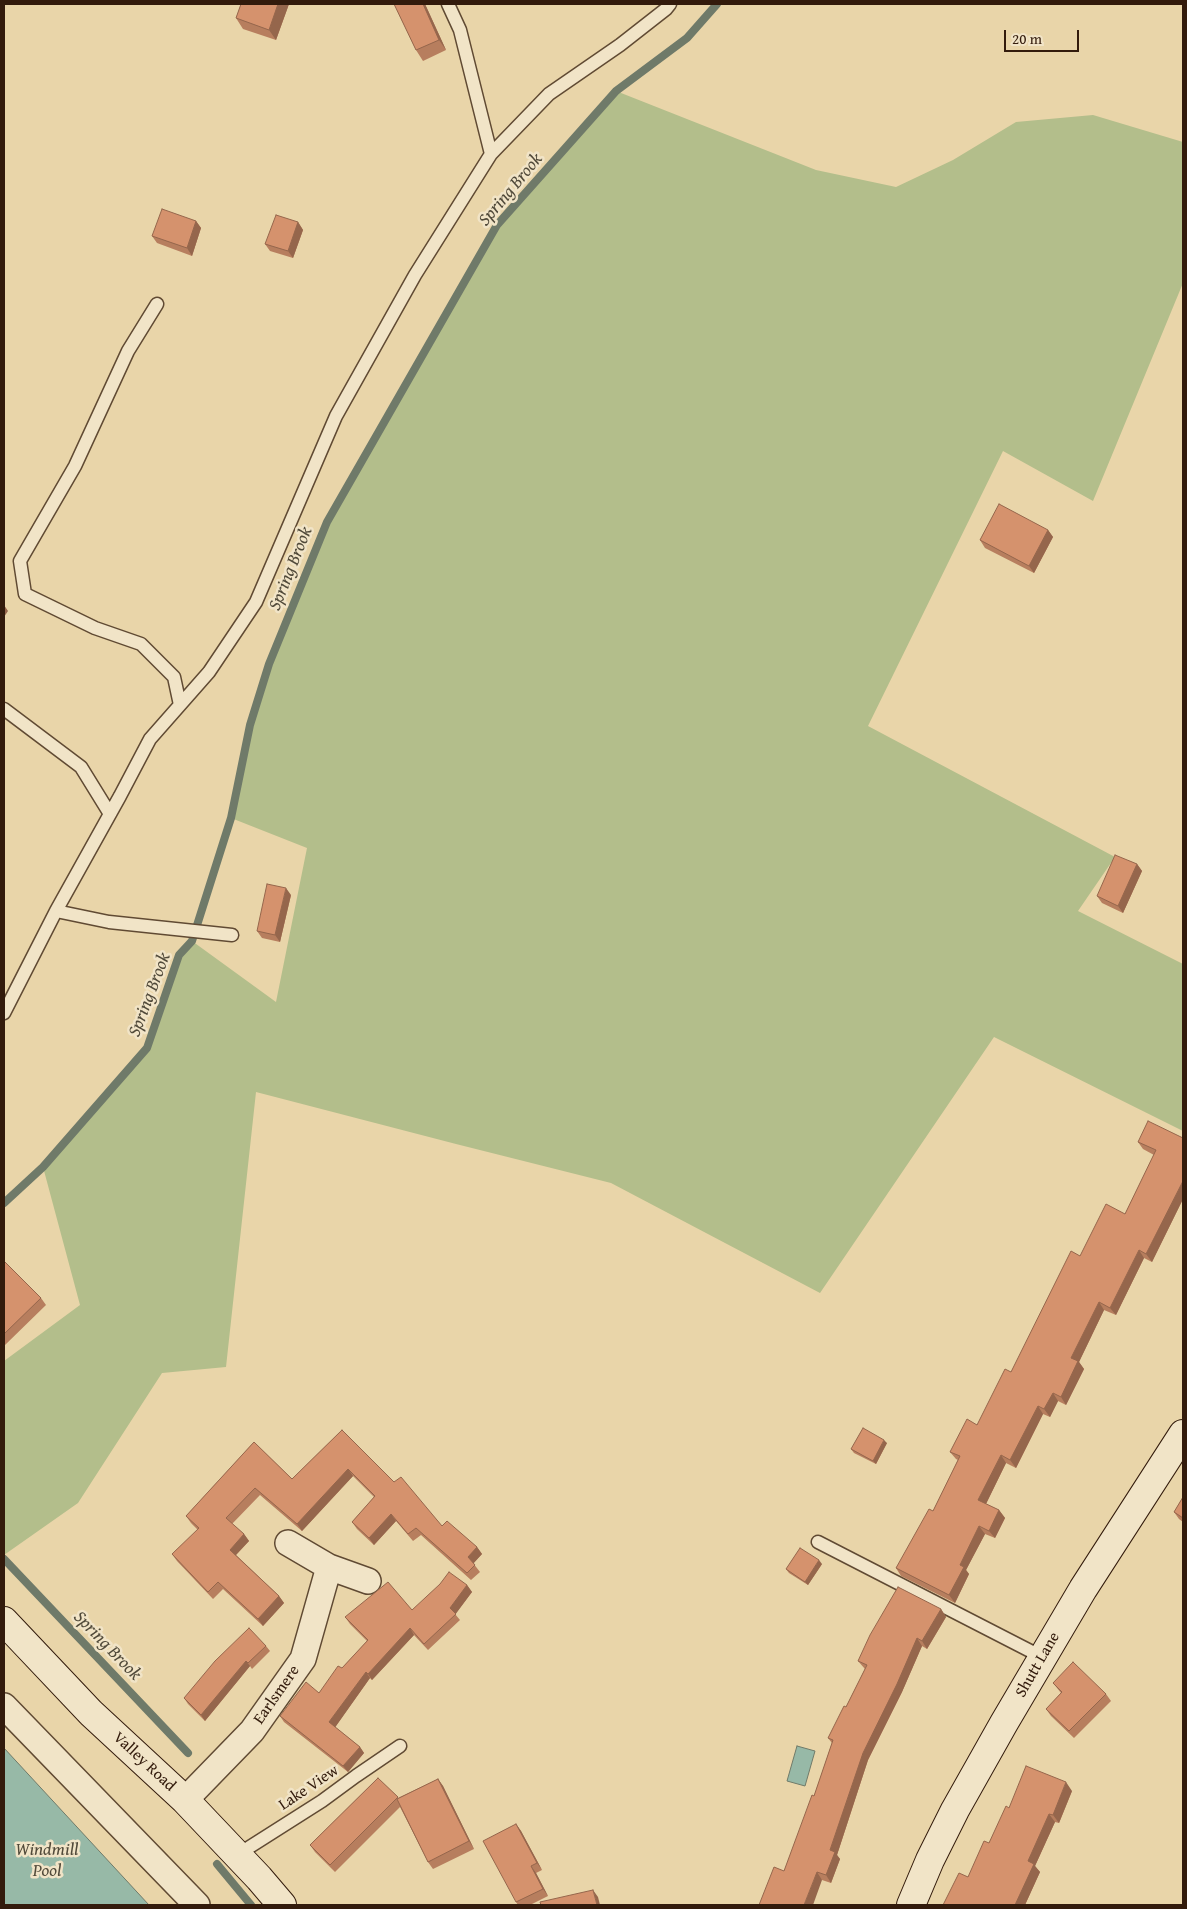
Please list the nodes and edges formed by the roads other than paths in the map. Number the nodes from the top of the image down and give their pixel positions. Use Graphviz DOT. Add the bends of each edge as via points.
graph roads {
  1 [pos="448,4"];
  2 [pos="670,4"];
  3 [pos="491,154"];
  4 [pos="156,304"];
  5 [pos="180,705"];
  6 [pos="4,709"];
  7 [pos="110,814"];
  8 [pos="56,911"];
  9 [pos="232,935"];
  10 [pos="4,1013"];
  11 [pos="1183,1434"];
  12 [pos="818,1542"];
  13 [pos="288,1543"];
  14 [pos="329,1567"];
  15 [pos="368,1581"];
  16 [pos="4,1621"];
  17 [pos="1042,1657"];
  18 [pos="4,1706"];
  19 [pos="400,1746"];
  20 [pos="185,1800"];
  21 [pos="237,1855"];
  22 [pos="197,1905"];
  23 [pos="282,1905"];
  24 [pos="910,1905"];
  1 -- 3 [label="lane" via="460,30"];
  2 -- 3 [label="lane" via="620,45 549,94"];
  3 -- 5 [label="lane" via="416,275 336,416 256,602 209,672"];
  4 -- 5 [label="lane" via="128,351 75,466 20,561 25,594 95,628 141,644 174,677"];
  5 -- 7 [label="lane" via="150,739"];
  6 -- 7 [label="lane" via="81,767"];
  7 -- 8 [label="lane"];
  8 -- 9 [label="lane" via="109,922"];
  8 -- 10 [label="lane"];
  11 -- 17 [label="main road, Shutt Lane"];
  12 -- 17 [label="lane"];
  13 -- 14 [label="street"];
  14 -- 15 [label="street"];
  14 -- 20 [label="street, Earlsmere" via="303,1659 252,1731"];
  16 -- 20 [label="main road, Valley Road" via="92,1712"];
  17 -- 24 [label="main road, Shutt Lane" via="955,1810"];
  18 -- 22 [label="street"];
  19 -- 21 [label="lane, Lake View"];
  20 -- 21 [label="main road, Valley Road"];
  21 -- 23 [label="main road, Valley Road"];
}
